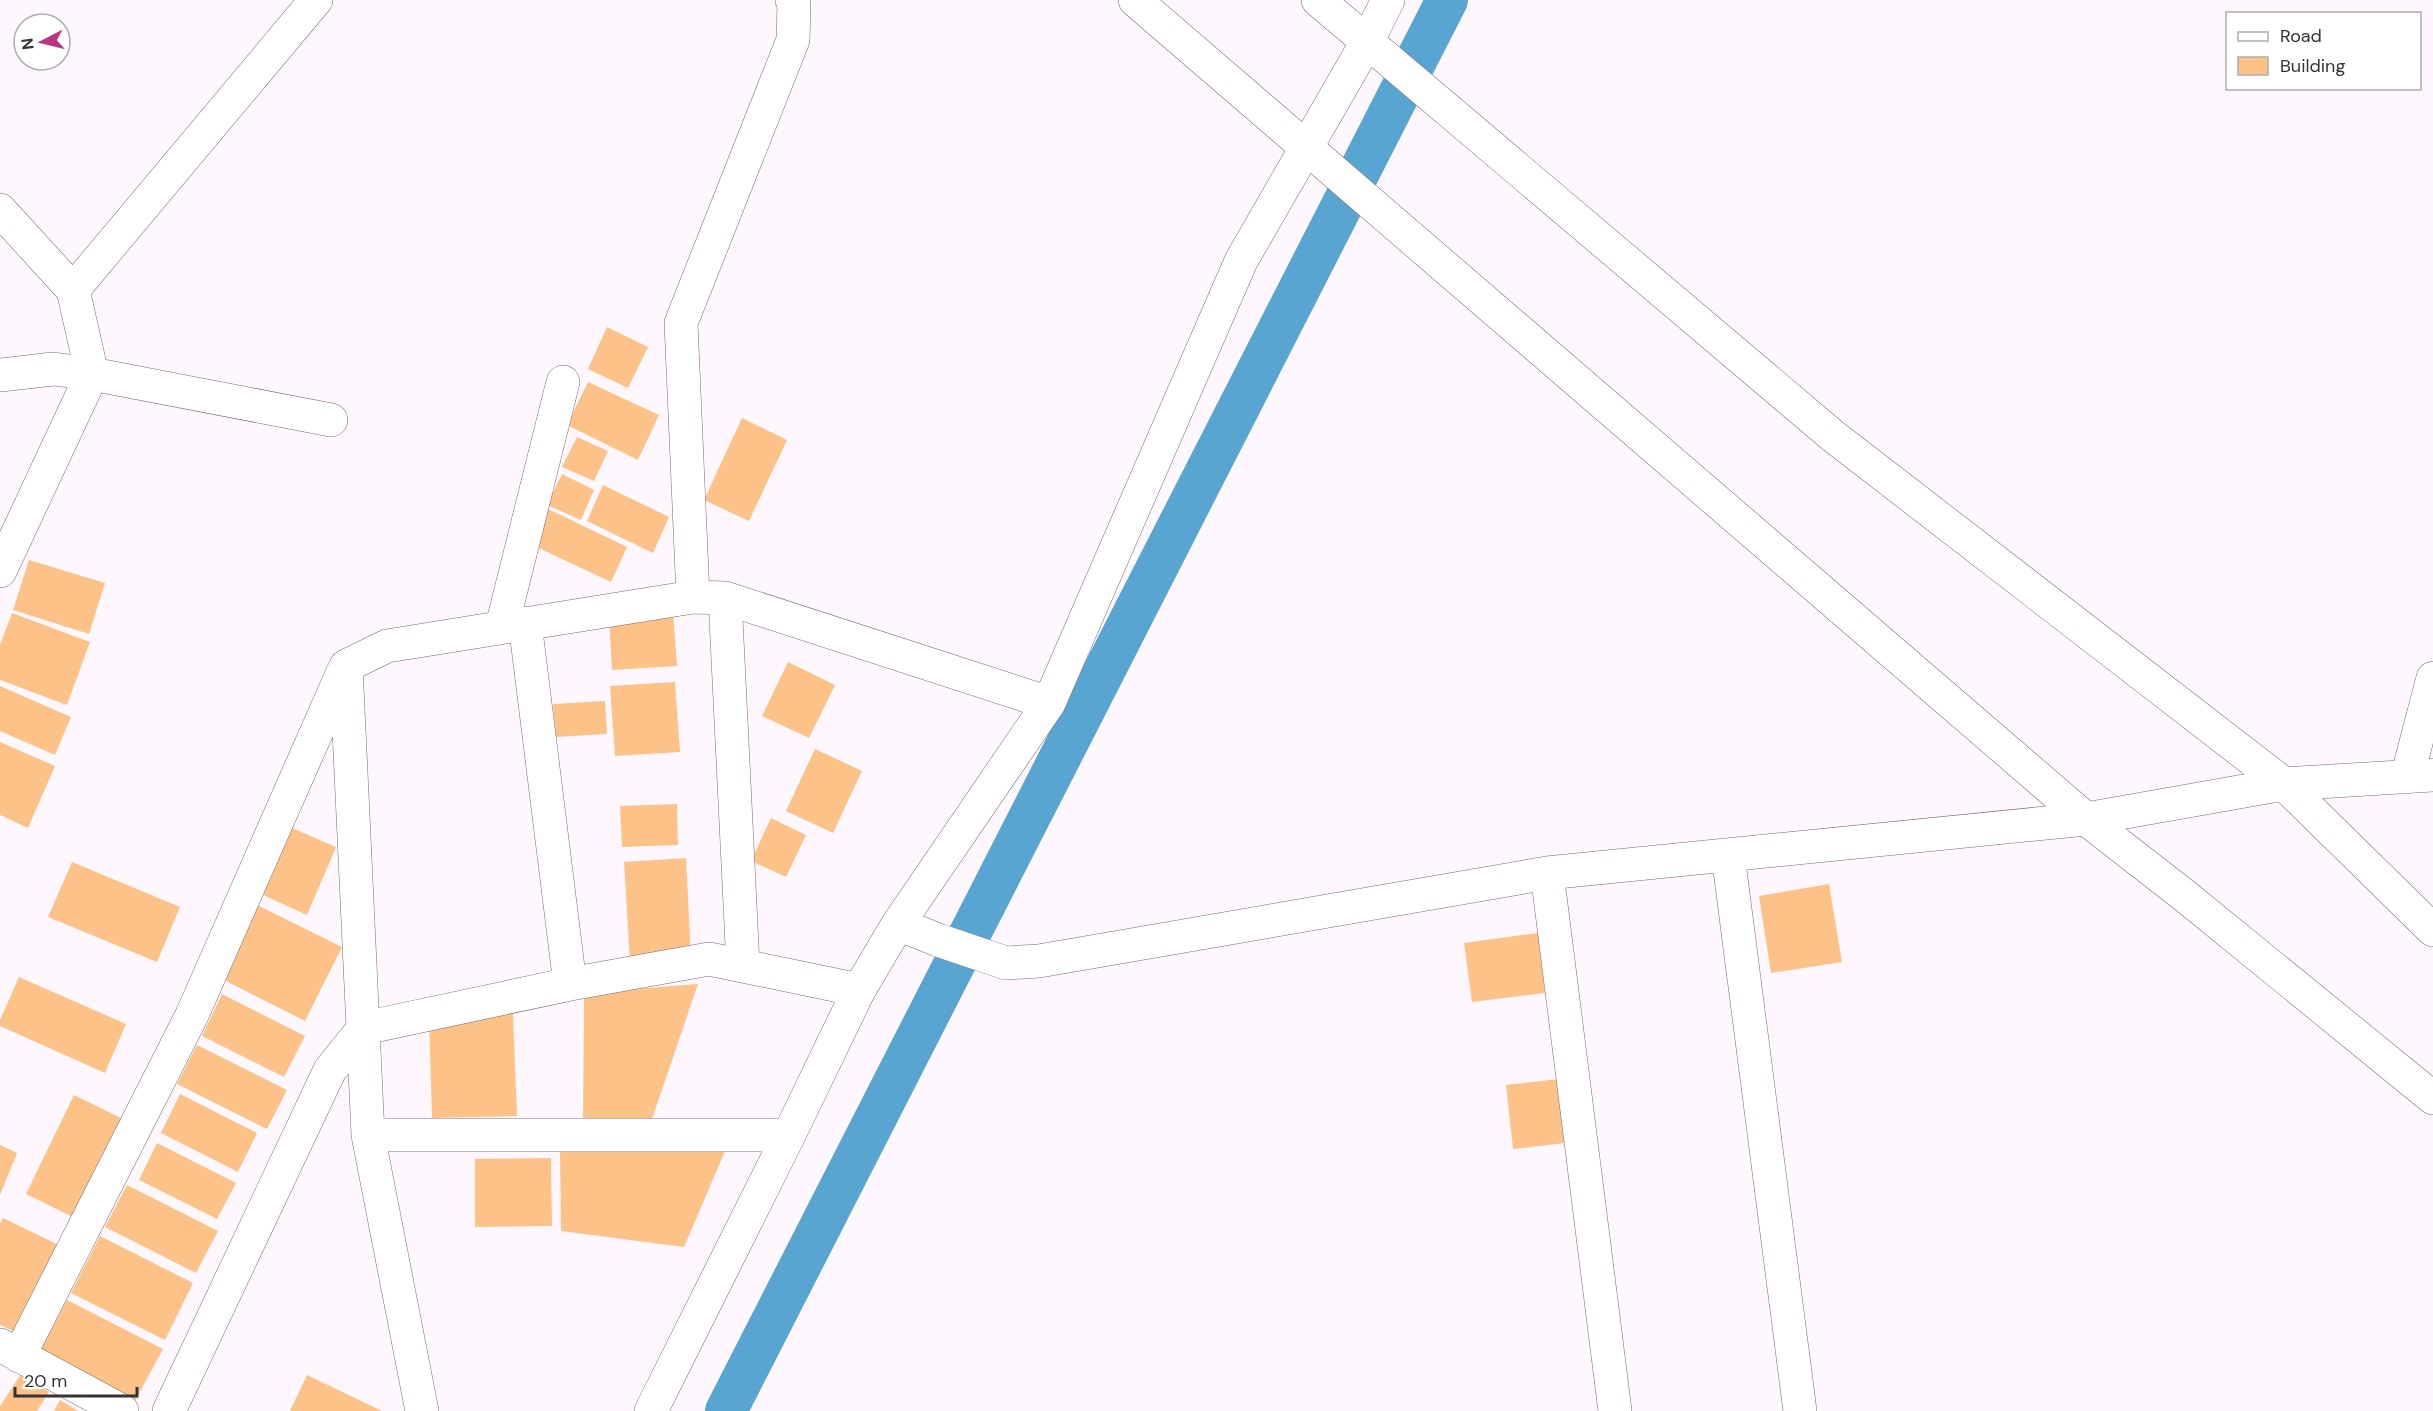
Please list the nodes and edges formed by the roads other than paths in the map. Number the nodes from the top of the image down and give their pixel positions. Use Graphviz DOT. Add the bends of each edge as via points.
graph roads {
  1 [pos="316,0"];
  2 [pos="792,0"];
  3 [pos="1136,0"];
  4 [pos="1318,0"];
  5 [pos="1388,0"];
  6 [pos="1378,51"];
  7 [pos="1316,153"];
  8 [pos="0,210"];
  9 [pos="73,290"];
  10 [pos="92,374"];
  11 [pos="0,375"];
  12 [pos="563,382"];
  13 [pos="331,420"];
  14 [pos="0,571"];
  15 [pos="693,597"];
  16 [pos="725,598"];
  17 [pos="513,624"];
  18 [pos="346,666"];
  19 [pos="2433,678"];
  20 [pos="1048,703"];
  21 [pos="2420,776"];
  22 [pos="2283,784"];
  23 [pos="2086,819"];
  24 [pos="1728,855"];
  25 [pos="1547,873"];
  26 [pos="898,924"];
  27 [pos="2433,930"];
  28 [pos="743,966"];
  29 [pos="570,984"];
  30 [pos="859,990"];
  31 [pos="364,1028"];
  32 [pos="2433,1098"];
  33 [pos="368,1135"];
  34 [pos="789,1135"];
  35 [pos="10,1351"];
  36 [pos="122,1411"];
  37 [pos="170,1411"];
  38 [pos="422,1411"];
  39 [pos="651,1411"];
  40 [pos="1615,1411"];
  41 [pos="1800,1411"];
  1 -- 9 [label="street"];
  2 -- 15 [label="street" via="793,40 681,323"];
  3 -- 7 [label="street"];
  4 -- 6 [label="street"];
  5 -- 6 [label="street"];
  6 -- 7 [label="street"];
  6 -- 22 [label="street" via="1833,436"];
  7 -- 20 [label="street" via="1240,261"];
  7 -- 23 [label="street"];
  8 -- 9 [label="street"];
  9 -- 10 [label="street"];
  10 -- 11 [label="street" via="53,369"];
  10 -- 13 [label="street"];
  10 -- 14 [label="street"];
  12 -- 17 [label="street"];
  15 -- 16 [label="street"];
  15 -- 17 [label="street"];
  16 -- 20 [label="street"];
  16 -- 28 [label="street"];
  17 -- 18 [label="street" via="387,646"];
  17 -- 29 [label="street"];
  18 -- 31 [label="street"];
  18 -- 35 [label="street" via="192,1014"];
  19 -- 21 [label="street"];
  20 -- 26 [label="street"];
  21 -- 22 [label="street"];
  22 -- 23 [label="street"];
  22 -- 27 [label="street"];
  23 -- 24 [label="street"];
  23 -- 32 [label="street"];
  24 -- 25 [label="street"];
  24 -- 41 [label="street"];
  25 -- 26 [label="street" via="1051,959 1006,963"];
  25 -- 40 [label="street"];
  26 -- 30 [label="street"];
  28 -- 29 [label="street" via="709,959"];
  28 -- 30 [label="street"];
  29 -- 31 [label="street"];
  30 -- 34 [label="street"];
  31 -- 33 [label="street"];
  31 -- 37 [label="street" via="330,1070"];
  33 -- 34 [label="street"];
  33 -- 38 [label="street"];
  34 -- 39 [label="street"];
  35 -- 36 [label="street"];
}
